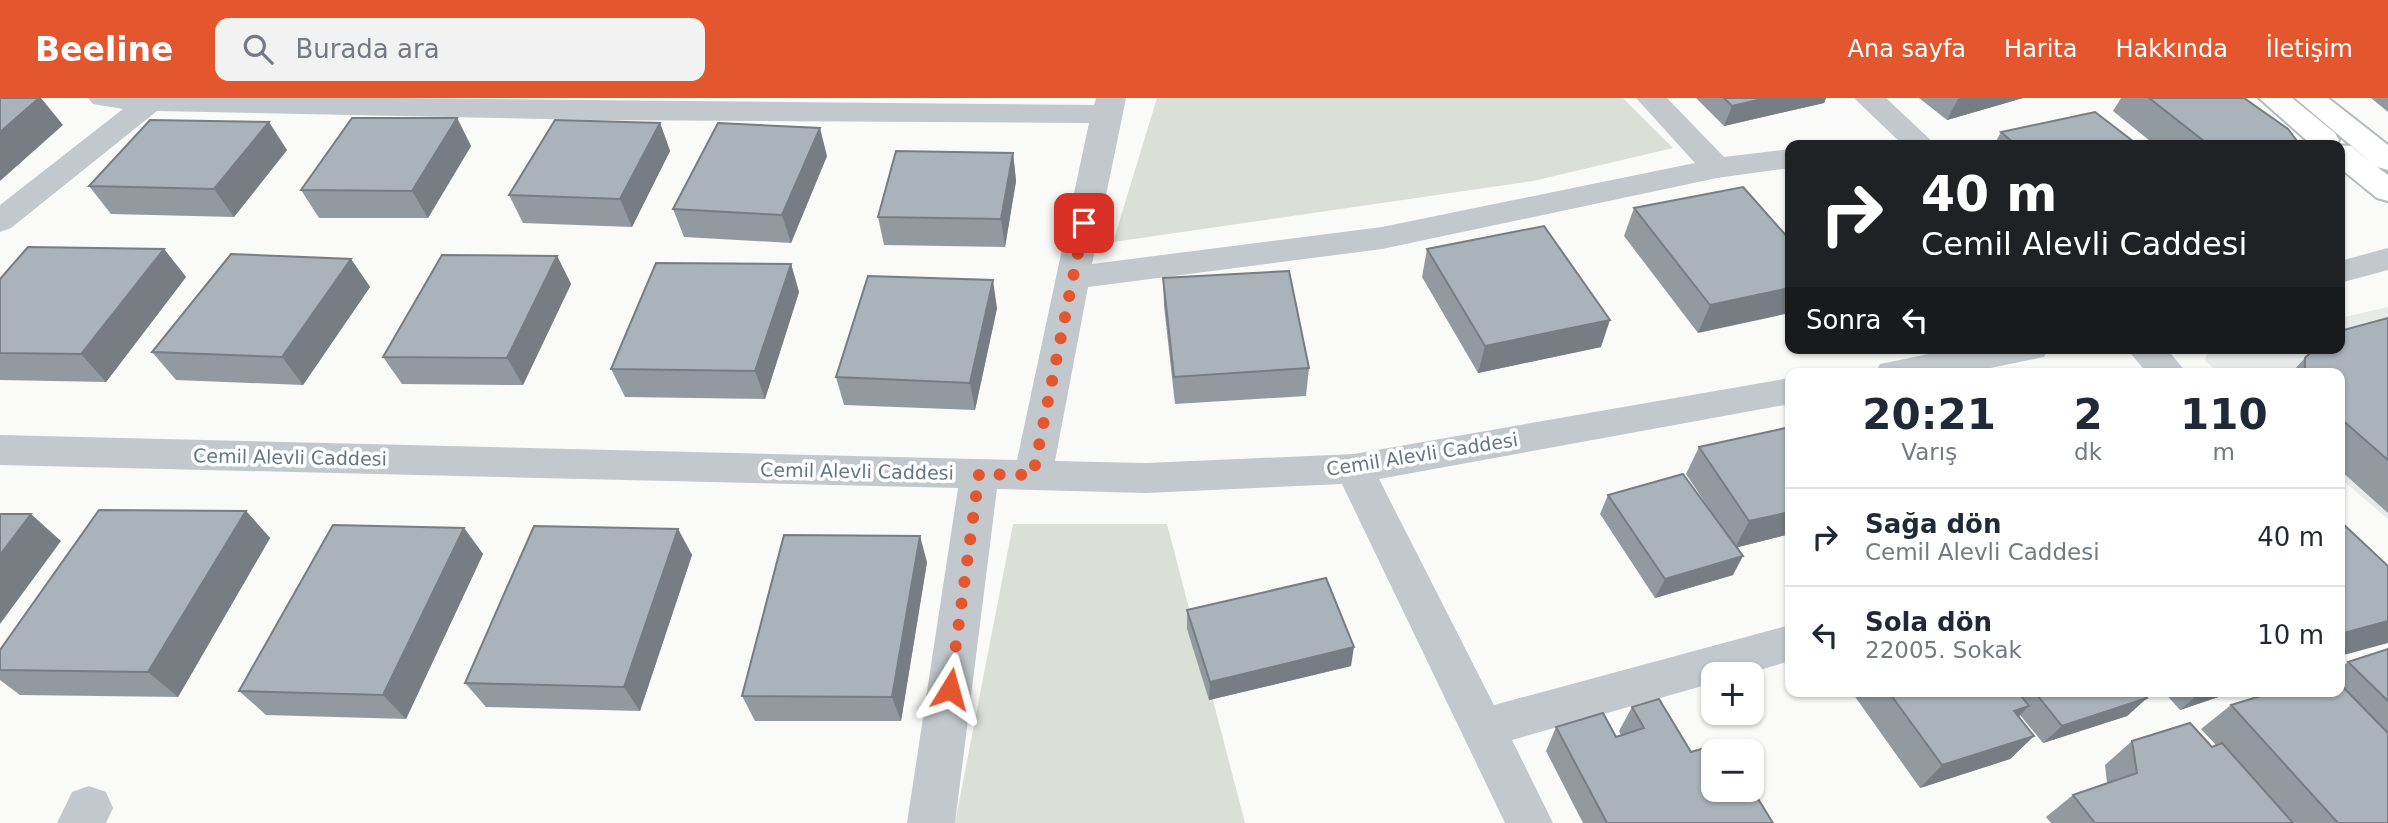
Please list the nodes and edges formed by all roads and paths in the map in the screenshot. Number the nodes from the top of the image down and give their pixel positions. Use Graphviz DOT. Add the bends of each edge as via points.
graph roads {
  1 [pos="103,98"];
  2 [pos="1651,98"];
  3 [pos="1869,98"];
  4 [pos="2274,98"];
  5 [pos="2310,98"];
  6 [pos="152,100"];
  7 [pos="599,104"];
  8 [pos="1109,106"];
  9 [pos="1908,140"];
  10 [pos="2324,140"];
  11 [pos="2345,157"];
  12 [pos="1785,160"];
  13 [pos="2388,160"];
  14 [pos="1717,168"];
  15 [pos="2388,191"];
  16 [pos="0,221"];
  17 [pos="2388,259"];
  18 [pos="2345,271"];
  19 [pos="1073,278"];
  20 [pos="1998,354"];
  21 [pos="2150,354"];
  22 [pos="1921,368"];
  23 [pos="2164,368"];
  24 [pos="1785,392"];
  25 [pos="0,450"];
  26 [pos="1354,469"];
  27 [pos="979,474"];
  28 [pos="1033,475"];
  29 [pos="1785,644"];
  30 [pos="1482,728"];
  31 [pos="931,823"];
  32 [pos="1529,823"];
  1 -- 6 [label="street"];
  2 -- 14 [label="street"];
  3 -- 9 [label="street"];
  4 -- 10 [label="main road"];
  5 -- 13 [label="main road"];
  6 -- 7 [label="street"];
  6 -- 16 [label="street"];
  7 -- 8 [label="street"];
  8 -- 19 [label="street"];
  11 -- 15 [label="main road"];
  12 -- 14 [label="street"];
  14 -- 19 [label="street" via="1382,238"];
  17 -- 18 [label="street"];
  19 -- 28 [label="street"];
  20 -- 22 [label="street"];
  21 -- 23 [label="street"];
  24 -- 26 [label="street, Cemil Alevli Caddesi"];
  25 -- 27 [label="street, Cemil Alevli Caddesi"];
  26 -- 28 [label="street, Cemil Alevli Caddesi" via="1146,478"];
  26 -- 30 [label="street"];
  27 -- 28 [label="street, Cemil Alevli Caddesi"];
  27 -- 31 [label="street"];
  29 -- 30 [label="street"];
  30 -- 32 [label="street"];
}
